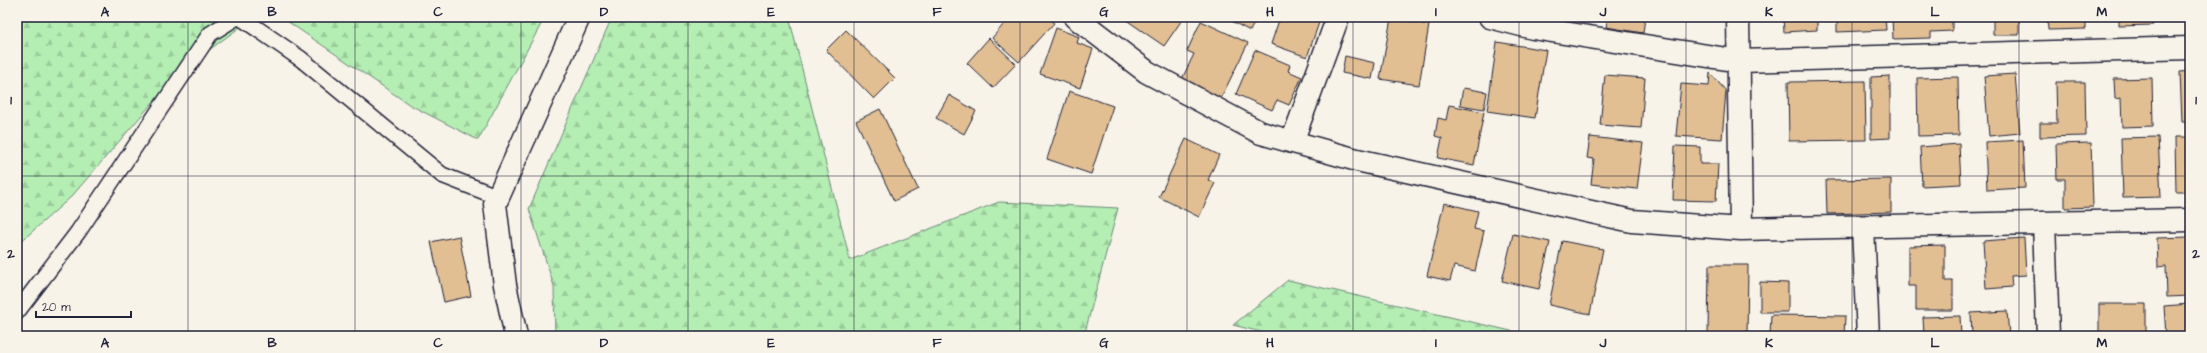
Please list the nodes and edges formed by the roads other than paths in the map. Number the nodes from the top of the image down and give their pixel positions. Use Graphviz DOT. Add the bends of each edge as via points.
graph roads {
  1 [pos="237,17"];
  2 [pos="240,17"];
  3 [pos="579,17"];
  4 [pos="1075,17"];
  5 [pos="1338,17"];
  6 [pos="1490,17"];
  7 [pos="1738,17"];
  8 [pos="2190,48"];
  9 [pos="1739,61"];
  10 [pos="1292,142"];
  11 [pos="498,197"];
  12 [pos="2190,220"];
  13 [pos="2044,223"];
  14 [pos="1863,227"];
  15 [pos="1741,229"];
  16 [pos="17,312"];
  17 [pos="516,336"];
  18 [pos="1868,336"];
  19 [pos="2048,336"];
  1 -- 16 [label="lane" via="210,34 78,232"];
  2 -- 11 [label="lane" via="301,59 442,175"];
  3 -- 11 [label="street"];
  4 -- 10 [label="street" via="1147,72 1261,133"];
  5 -- 10 [label="street"];
  6 -- 9 [label="street" via="1533,28"];
  7 -- 9 [label="street"];
  8 -- 9 [label="street"];
  9 -- 15 [label="street"];
  10 -- 15 [label="street" via="1357,160 1632,221"];
  11 -- 17 [label="street" via="495,204 504,278"];
  12 -- 13 [label="street"];
  13 -- 14 [label="street"];
  13 -- 19 [label="street"];
  14 -- 15 [label="street"];
  14 -- 18 [label="street"];
}
